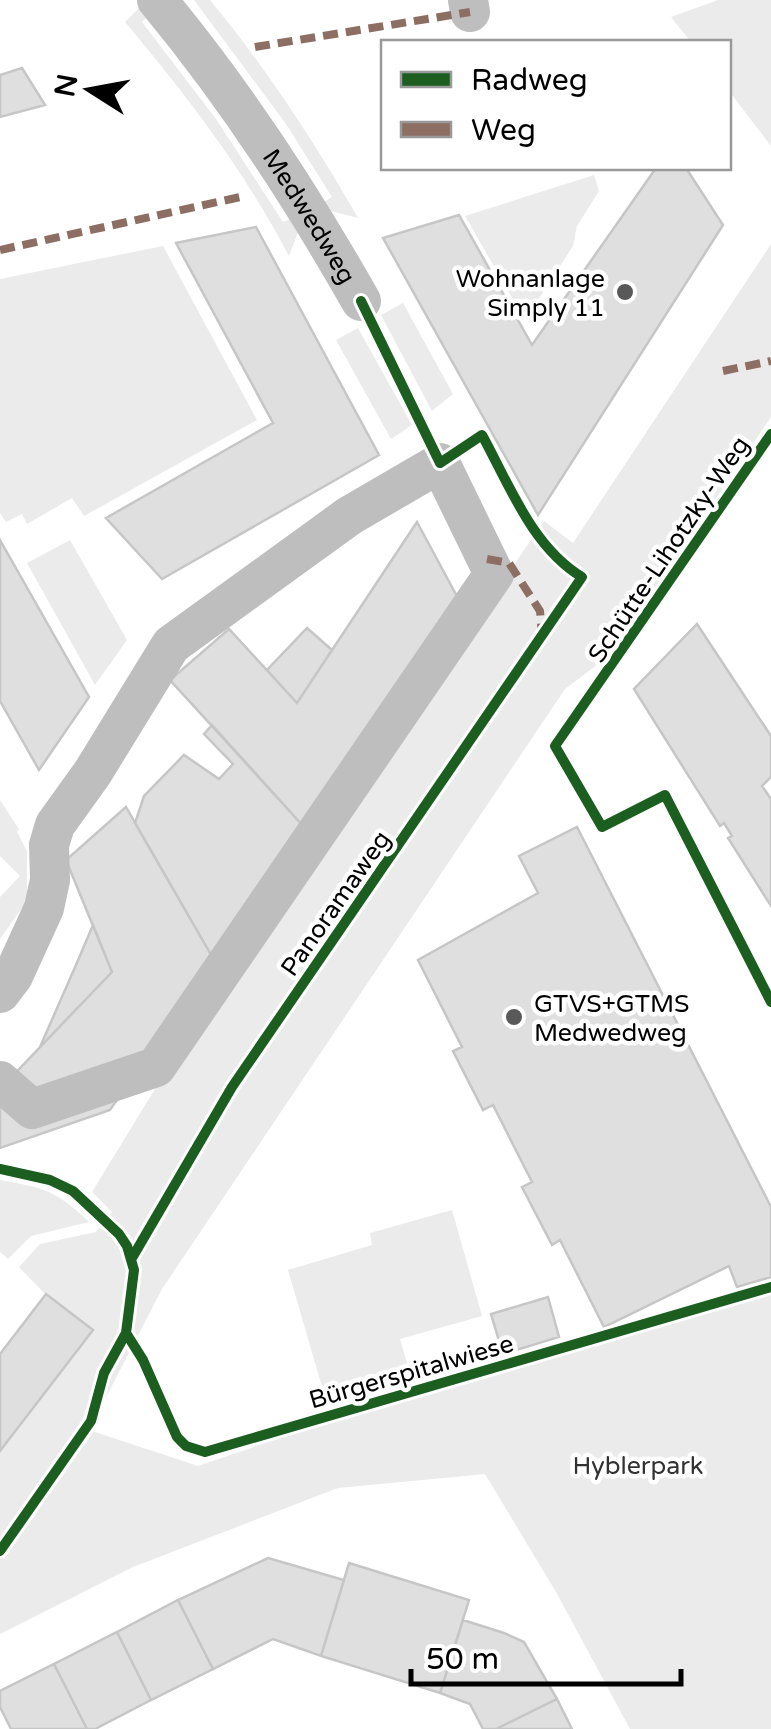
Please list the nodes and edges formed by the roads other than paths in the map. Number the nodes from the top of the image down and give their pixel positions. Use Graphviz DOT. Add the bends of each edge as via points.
graph roads {
  1 [pos="157,0"];
  2 [pos="362,302"];
  3 [pos="0,993"];
  4 [pos="0,1081"];
  1 -- 2 [label="street, Medwedweg" via="251,122"];
  3 -- 4 [label="street" via="44,908 55,825 171,645 350,516 440,463 494,574 156,1067 32,1108"];
}
